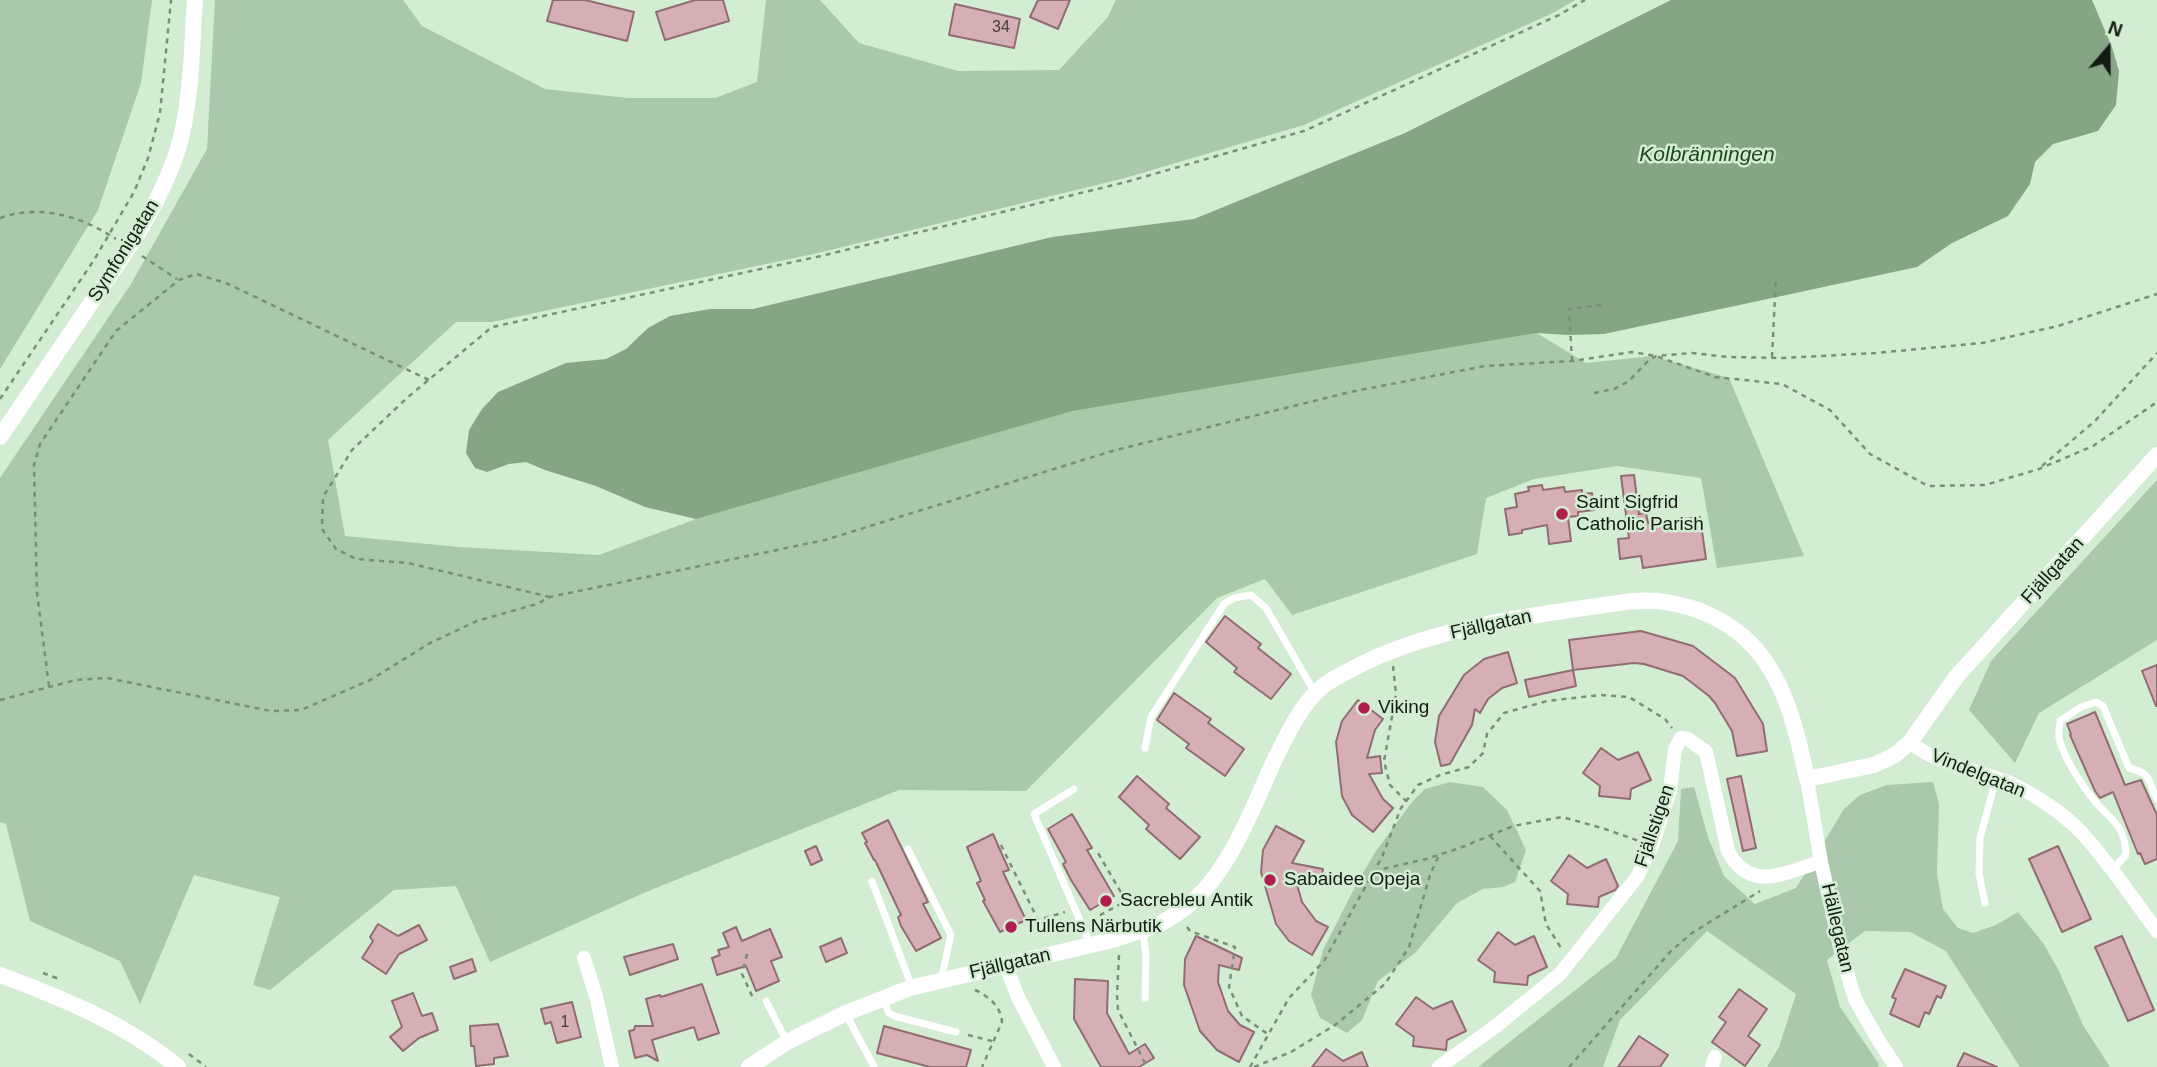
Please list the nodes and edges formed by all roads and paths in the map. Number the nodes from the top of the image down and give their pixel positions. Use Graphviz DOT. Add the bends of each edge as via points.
graph roads {
  1 [pos="171,0"];
  2 [pos="195,0"];
  3 [pos="1585,0"];
  4 [pos="0,218"];
  5 [pos="110,235"];
  6 [pos="129,247"];
  7 [pos="1776,277"];
  8 [pos="179,280"];
  9 [pos="2157,294"];
  10 [pos="1601,305"];
  11 [pos="2157,353"];
  12 [pos="1656,356"];
  13 [pos="1772,357"];
  14 [pos="1572,361"];
  15 [pos="429,380"];
  16 [pos="1594,393"];
  17 [pos="0,398"];
  18 [pos="2157,402"];
  19 [pos="0,437"];
  20 [pos="2157,455"];
  21 [pos="2039,469"];
  22 [pos="550,597"];
  23 [pos="1392,652"];
  24 [pos="50,687"];
  25 [pos="1315,693"];
  26 [pos="0,700"];
  27 [pos="1681,738"];
  28 [pos="1910,743"];
  29 [pos="1145,748"];
  30 [pos="1807,779"];
  31 [pos="1996,779"];
  32 [pos="1074,789"];
  33 [pos="2157,800"];
  34 [pos="1406,801"];
  35 [pos="1490,836"];
  36 [pos="1002,845"];
  37 [pos="1651,846"];
  38 [pos="908,849"];
  39 [pos="1098,853"];
  40 [pos="1439,855"];
  41 [pos="1821,862"];
  42 [pos="1374,871"];
  43 [pos="2111,871"];
  44 [pos="1765,878"];
  45 [pos="872,881"];
  46 [pos="1985,903"];
  47 [pos="1075,908"];
  48 [pos="1177,914"];
  49 [pos="1082,925"];
  50 [pos="1143,930"];
  51 [pos="2157,930"];
  52 [pos="1116,939"];
  53 [pos="1090,944"];
  54 [pos="747,954"];
  55 [pos="584,958"];
  56 [pos="1570,961"];
  57 [pos="1005,964"];
  58 [pos="967,974"];
  59 [pos="0,975"];
  60 [pos="941,980"];
  61 [pos="913,987"];
  62 [pos="1145,998"];
  63 [pos="883,999"];
  64 [pos="766,1001"];
  65 [pos="846,1013"];
  66 [pos="956,1032"];
  67 [pos="1269,1035"];
  68 [pos="992,1041"];
  69 [pos="787,1042"];
  70 [pos="752,1066"];
  71 [pos="178,1067"];
  72 [pos="612,1067"];
  73 [pos="874,1067"];
  74 [pos="982,1067"];
  75 [pos="1054,1067"];
  76 [pos="1147,1067"];
  77 [pos="1252,1067"];
  78 [pos="1439,1067"];
  79 [pos="1569,1067"];
  80 [pos="1896,1067"];
  1 -- 5 [label="path" via="155,133 134,192"];
  2 -- 6 [label="street, Symfonigatan" via="184,125 153,209"];
  3 -- 15 [label="path" via="1304,131 1126,182 492,327"];
  4 -- 5 [label="path" via="44,211 77,218"];
  5 -- 6 [label="path"];
  5 -- 17 [label="path"];
  6 -- 8 [label="path"];
  6 -- 19 [label="street, Symfonigatan"];
  7 -- 13 [label="path"];
  8 -- 15 [label="path" via="196,274 226,283"];
  8 -- 24 [label="path" via="116,331 40,444 34,465 37,593"];
  9 -- 13 [label="path" via="2058,326 1982,343"];
  10 -- 14 [label="path" via="1569,309"];
  11 -- 21 [label="path" via="2095,421"];
  12 -- 13 [label="path"];
  12 -- 14 [label="path" via="1632,352"];
  12 -- 16 [label="path" via="1629,381"];
  12 -- 21 [label="path" via="1715,377 1782,384 1830,410 1870,454 1928,485 1985,485"];
  14 -- 22 [label="path" via="1485,366 1350,392 1112,451 825,540"];
  15 -- 22 [label="path" via="352,450 323,497 322,529 336,549 356,559 408,563"];
  18 -- 21 [label="path" via="2092,446"];
  20 -- 28 [label="street, Fjällgatan" via="1956,676"];
  22 -- 24 [label="path" via="477,621 372,679 301,710 271,711 107,678"];
  23 -- 25 [label="street, Fjällgatan" via="1324,684"];
  23 -- 30 [label="street, Fjällgatan" via="1515,618 1621,603 1655,601 1688,607 1737,631 1775,677 1796,729"];
  23 -- 34 [label="path" via="1396,695 1384,761 1390,785"];
  24 -- 26 [label="path"];
  25 -- 29 [label="lane" via="1266,608 1251,595 1234,598 1224,604 1151,717"];
  25 -- 48 [label="street, Fjällgatan" via="1291,726 1227,858 1213,880"];
  27 -- 34 [label="path" via="1665,719 1629,697 1547,701 1504,713 1487,734 1483,753 1469,767 1418,785"];
  27 -- 37 [label="street, Fjällstigen"];
  27 -- 44 [label="street" via="1706,752 1728,851 1736,865 1751,876"];
  28 -- 30 [label="street, Fjällgatan" via="1874,765"];
  28 -- 31 [label="street, Vindelgatan" via="1939,760"];
  30 -- 41 [label="street, Hällegatan"];
  31 -- 43 [label="street, Vindelgatan" via="2063,817"];
  31 -- 46 [label="lane" via="1980,838 1979,874"];
  32 -- 47 [label="lane" via="1034,814"];
  33 -- 43 [label="lane" via="2147,775 2129,768 2103,706 2096,702 2081,706 2060,721 2059,737 2071,765 2126,841 2126,855"];
  34 -- 42 [label="path"];
  35 -- 37 [label="path" via="1513,826 1562,817"];
  35 -- 40 [label="path"];
  35 -- 56 [label="path" via="1540,891 1546,924"];
  36 -- 47 [label="path" via="1038,920"];
  37 -- 56 [label="street, Fjällstigen" via="1637,877"];
  38 -- 60 [label="lane" via="951,935"];
  39 -- 49 [label="path" via="1126,901"];
  40 -- 42 [label="path"];
  40 -- 77 [label="path" via="1409,947 1385,984 1313,1039"];
  41 -- 44 [label="street"];
  41 -- 80 [label="street, Hällegatan" via="1855,999"];
  42 -- 67 [label="path" via="1324,961 1289,998"];
  43 -- 51 [label="street, Vindelgatan"];
  44 -- 79 [label="path" via="1767,887 1671,951"];
  45 -- 61 [label="lane"];
  47 -- 49 [label="lane"];
  48 -- 50 [label="street, Fjällgatan"];
  48 -- 67 [label="path" via="1190,931 1235,947 1229,986 1242,1016"];
  49 -- 53 [label="lane"];
  50 -- 52 [label="street, Fjällgatan"];
  50 -- 62 [label="lane"];
  52 -- 53 [label="street, Fjällgatan"];
  52 -- 76 [label="path" via="1120,948 1118,1010"];
  53 -- 57 [label="street, Fjällgatan"];
  54 -- 64 [label="path" via="742,974 753,998"];
  55 -- 72 [label="street"];
  56 -- 78 [label="street, Fjällstigen" via="1496,1026"];
  57 -- 58 [label="street, Fjällgatan"];
  57 -- 75 [label="street"];
  58 -- 60 [label="street, Fjällgatan"];
  58 -- 68 [label="path" via="972,988 994,1002 1002,1015"];
  59 -- 71 [label="street" via="88,1011"];
  60 -- 61 [label="street, Fjällgatan"];
  61 -- 63 [label="street, Fjällgatan"];
  63 -- 65 [label="street, Fjällgatan"];
  63 -- 66 [label="lane" via="894,1016"];
  64 -- 69 [label="lane"];
  65 -- 69 [label="street, Fjällgatan"];
  65 -- 73 [label="lane"];
  66 -- 68 [label="path"];
  67 -- 77 [label="path"];
  68 -- 74 [label="path"];
  69 -- 70 [label="street, Fjällgatan"];
}
